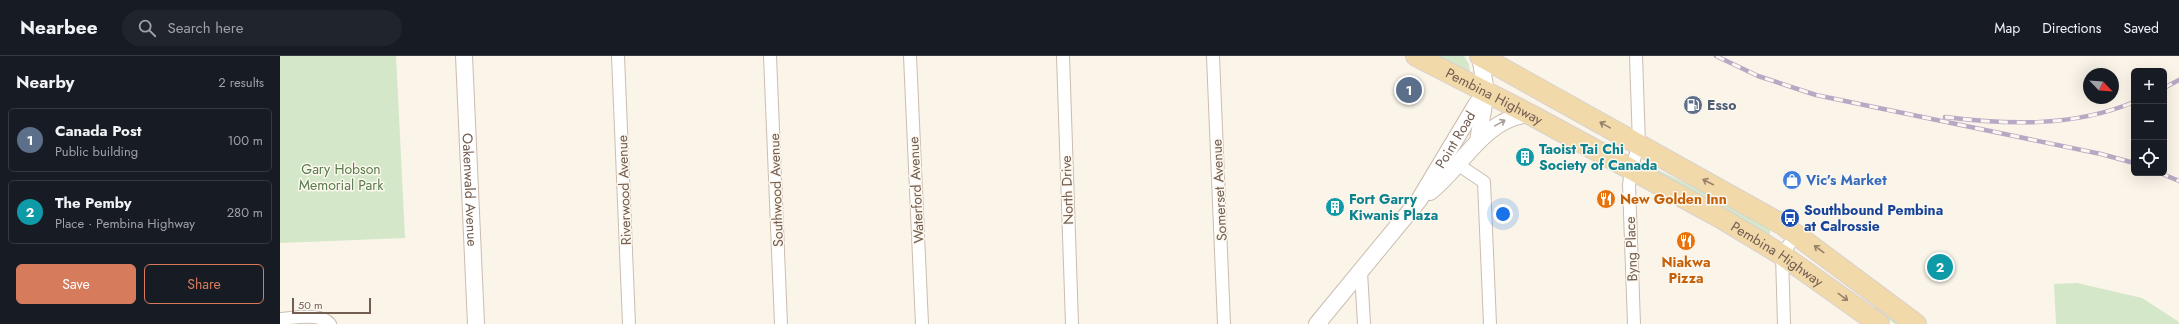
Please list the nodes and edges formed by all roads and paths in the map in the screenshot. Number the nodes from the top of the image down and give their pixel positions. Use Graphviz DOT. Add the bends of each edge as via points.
graph roads {
  1 [pos="464,56"];
  2 [pos="618,56"];
  3 [pos="770,56"];
  4 [pos="910,56"];
  5 [pos="1063,56"];
  6 [pos="1213,56"];
  7 [pos="1416,56"];
  8 [pos="1480,56"];
  9 [pos="1636,56"];
  10 [pos="1486,92"];
  11 [pos="1542,92"];
  12 [pos="1529,114"];
  13 [pos="1477,143"];
  14 [pos="1453,144"];
  15 [pos="1639,144"];
  16 [pos="1457,164"];
  17 [pos="1630,169"];
  18 [pos="1419,200"];
  19 [pos="1797,233"];
  20 [pos="1782,255"];
  21 [pos="1361,272"];
  22 [pos="280,319"];
  23 [pos="330,324"];
  24 [pos="476,324"];
  25 [pos="629,324"];
  26 [pos="781,324"];
  27 [pos="922,324"];
  28 [pos="1072,324"];
  29 [pos="1224,324"];
  30 [pos="1317,324"];
  31 [pos="1364,324"];
  32 [pos="1490,324"];
  33 [pos="1634,324"];
  34 [pos="1784,324"];
  35 [pos="1879,324"];
  36 [pos="1916,324"];
  1 -- 24 [label="street, Oakenwald Avenue"];
  2 -- 25 [label="street, Riverwood Avenue"];
  3 -- 26 [label="street, Southwood Avenue"];
  4 -- 27 [label="street, Waterford Avenue"];
  5 -- 28 [label="street, North Drive"];
  6 -- 29 [label="street, Somerset Avenue"];
  7 -- 10 [label="main road, Pembina Highway"];
  8 -- 10 [label="street"];
  8 -- 11 [label="main road, Pembina Highway"];
  9 -- 15 [label="street, Byng Place"];
  10 -- 11 [label="main road"];
  10 -- 12 [label="main road, Pembina Highway"];
  10 -- 13 [label="street, Point Road" via="1482,127"];
  10 -- 14 [label="street, Point Road"];
  15 -- 11 [label="main road, Pembina Highway, one-way"];
  13 -- 12 [label="street, one-way" via="1492,127 1515,116"];
  12 -- 17 [label="main road, Pembina Highway"];
  13 -- 16 [label="street, Point Road"];
  14 -- 16 [label="street" via="1452,155"];
  14 -- 18 [label="street, Point Road"];
  15 -- 17 [label="street, Byng Place"];
  19 -- 15 [label="main road, Pembina Highway, one-way"];
  16 -- 18 [label="street, Point Road" via="1437,186"];
  16 -- 32 [label="street" via="1484,182"];
  17 -- 20 [label="main road, Pembina Highway" via="1721,218"];
  17 -- 33 [label="street, Byng Place"];
  18 -- 21 [label="street, Point Road"];
  19 -- 20 [label="street"];
  36 -- 19 [label="main road, Pembina Highway, one-way"];
  20 -- 34 [label="street"];
  20 -- 35 [label="main road, Pembina Highway, one-way"];
  21 -- 30 [label="street, Point Road"];
  21 -- 31 [label="street"];
  22 -- 23 [label="street" via="316,317"];
}
